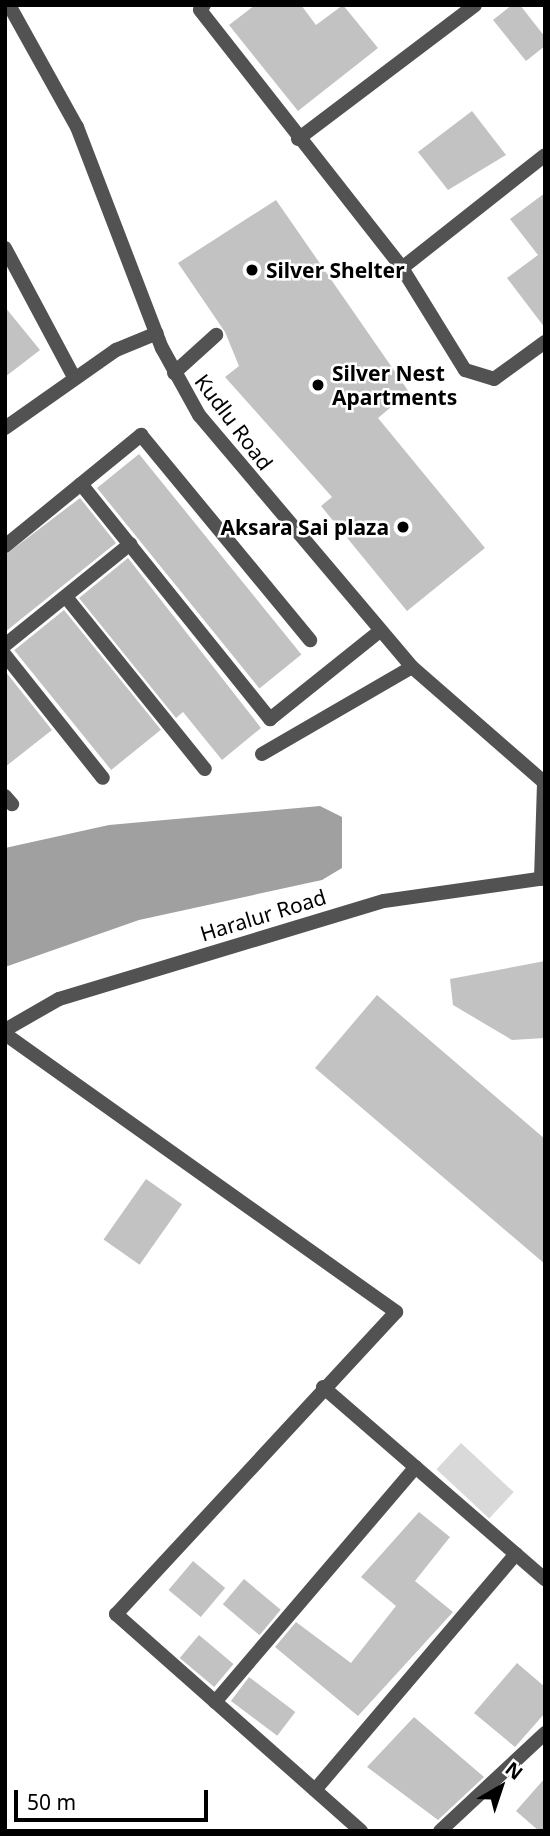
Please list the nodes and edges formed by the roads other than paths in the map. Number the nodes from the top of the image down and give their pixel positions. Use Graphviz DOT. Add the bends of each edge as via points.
graph roads {
  1 [pos="9,5"];
  2 [pos="204,5"];
  3 [pos="475,5"];
  4 [pos="298,139"];
  5 [pos="545,155"];
  6 [pos="5,248"];
  7 [pos="402,268"];
  8 [pos="157,333"];
  9 [pos="216,335"];
  10 [pos="545,342"];
  11 [pos="174,373"];
  12 [pos="74,377"];
  13 [pos="5,428"];
  14 [pos="81,484"];
  15 [pos="130,544"];
  16 [pos="5,546"];
  17 [pos="66,597"];
  18 [pos="380,631"];
  19 [pos="310,640"];
  20 [pos="5,645"];
  21 [pos="5,655"];
  22 [pos="412,667"];
  23 [pos="262,754"];
  24 [pos="205,769"];
  25 [pos="103,778"];
  26 [pos="544,783"];
  27 [pos="543,878"];
  28 [pos="5,1032"];
  29 [pos="323,1387"];
  30 [pos="416,1467"];
  31 [pos="516,1554"];
  32 [pos="545,1578"];
  33 [pos="215,1702"];
  34 [pos="545,1733"];
  35 [pos="315,1790"];
  36 [pos="361,1831"];
  37 [pos="440,1831"];
  1 -- 8 [label="street, Kudlu Road" via="77,127"];
  2 -- 4 [label="street" via="200,10"];
  3 -- 4 [label="street"];
  4 -- 7 [label="street"];
  5 -- 7 [label="street"];
  6 -- 12 [label="street"];
  7 -- 10 [label="street" via="465,370 494,379"];
  8 -- 11 [label="street, Kudlu Road"];
  8 -- 12 [label="street"];
  9 -- 11 [label="street"];
  11 -- 18 [label="street, Kudlu Road" via="233,460"];
  12 -- 13 [label="street"];
  14 -- 15 [label="street"];
  14 -- 16 [label="street"];
  14 -- 19 [label="street" via="141,435"];
  15 -- 17 [label="street"];
  15 -- 18 [label="street" via="270,719"];
  17 -- 20 [label="street"];
  17 -- 24 [label="street"];
  18 -- 22 [label="street, Kudlu Road"];
  21 -- 25 [label="street"];
  22 -- 23 [label="street"];
  22 -- 26 [label="street, Kudlu Road"];
  26 -- 27 [label="street"];
  27 -- 28 [label="street, Haralur Road" via="384,901 59,999"];
  28 -- 29 [label="street" via="396,1312"];
  29 -- 30 [label="street"];
  29 -- 33 [label="street" via="116,1614"];
  30 -- 31 [label="street"];
  30 -- 33 [label="street"];
  31 -- 32 [label="street"];
  31 -- 35 [label="street"];
  33 -- 35 [label="street"];
  34 -- 37 [label="street"];
  35 -- 36 [label="street"];
}
